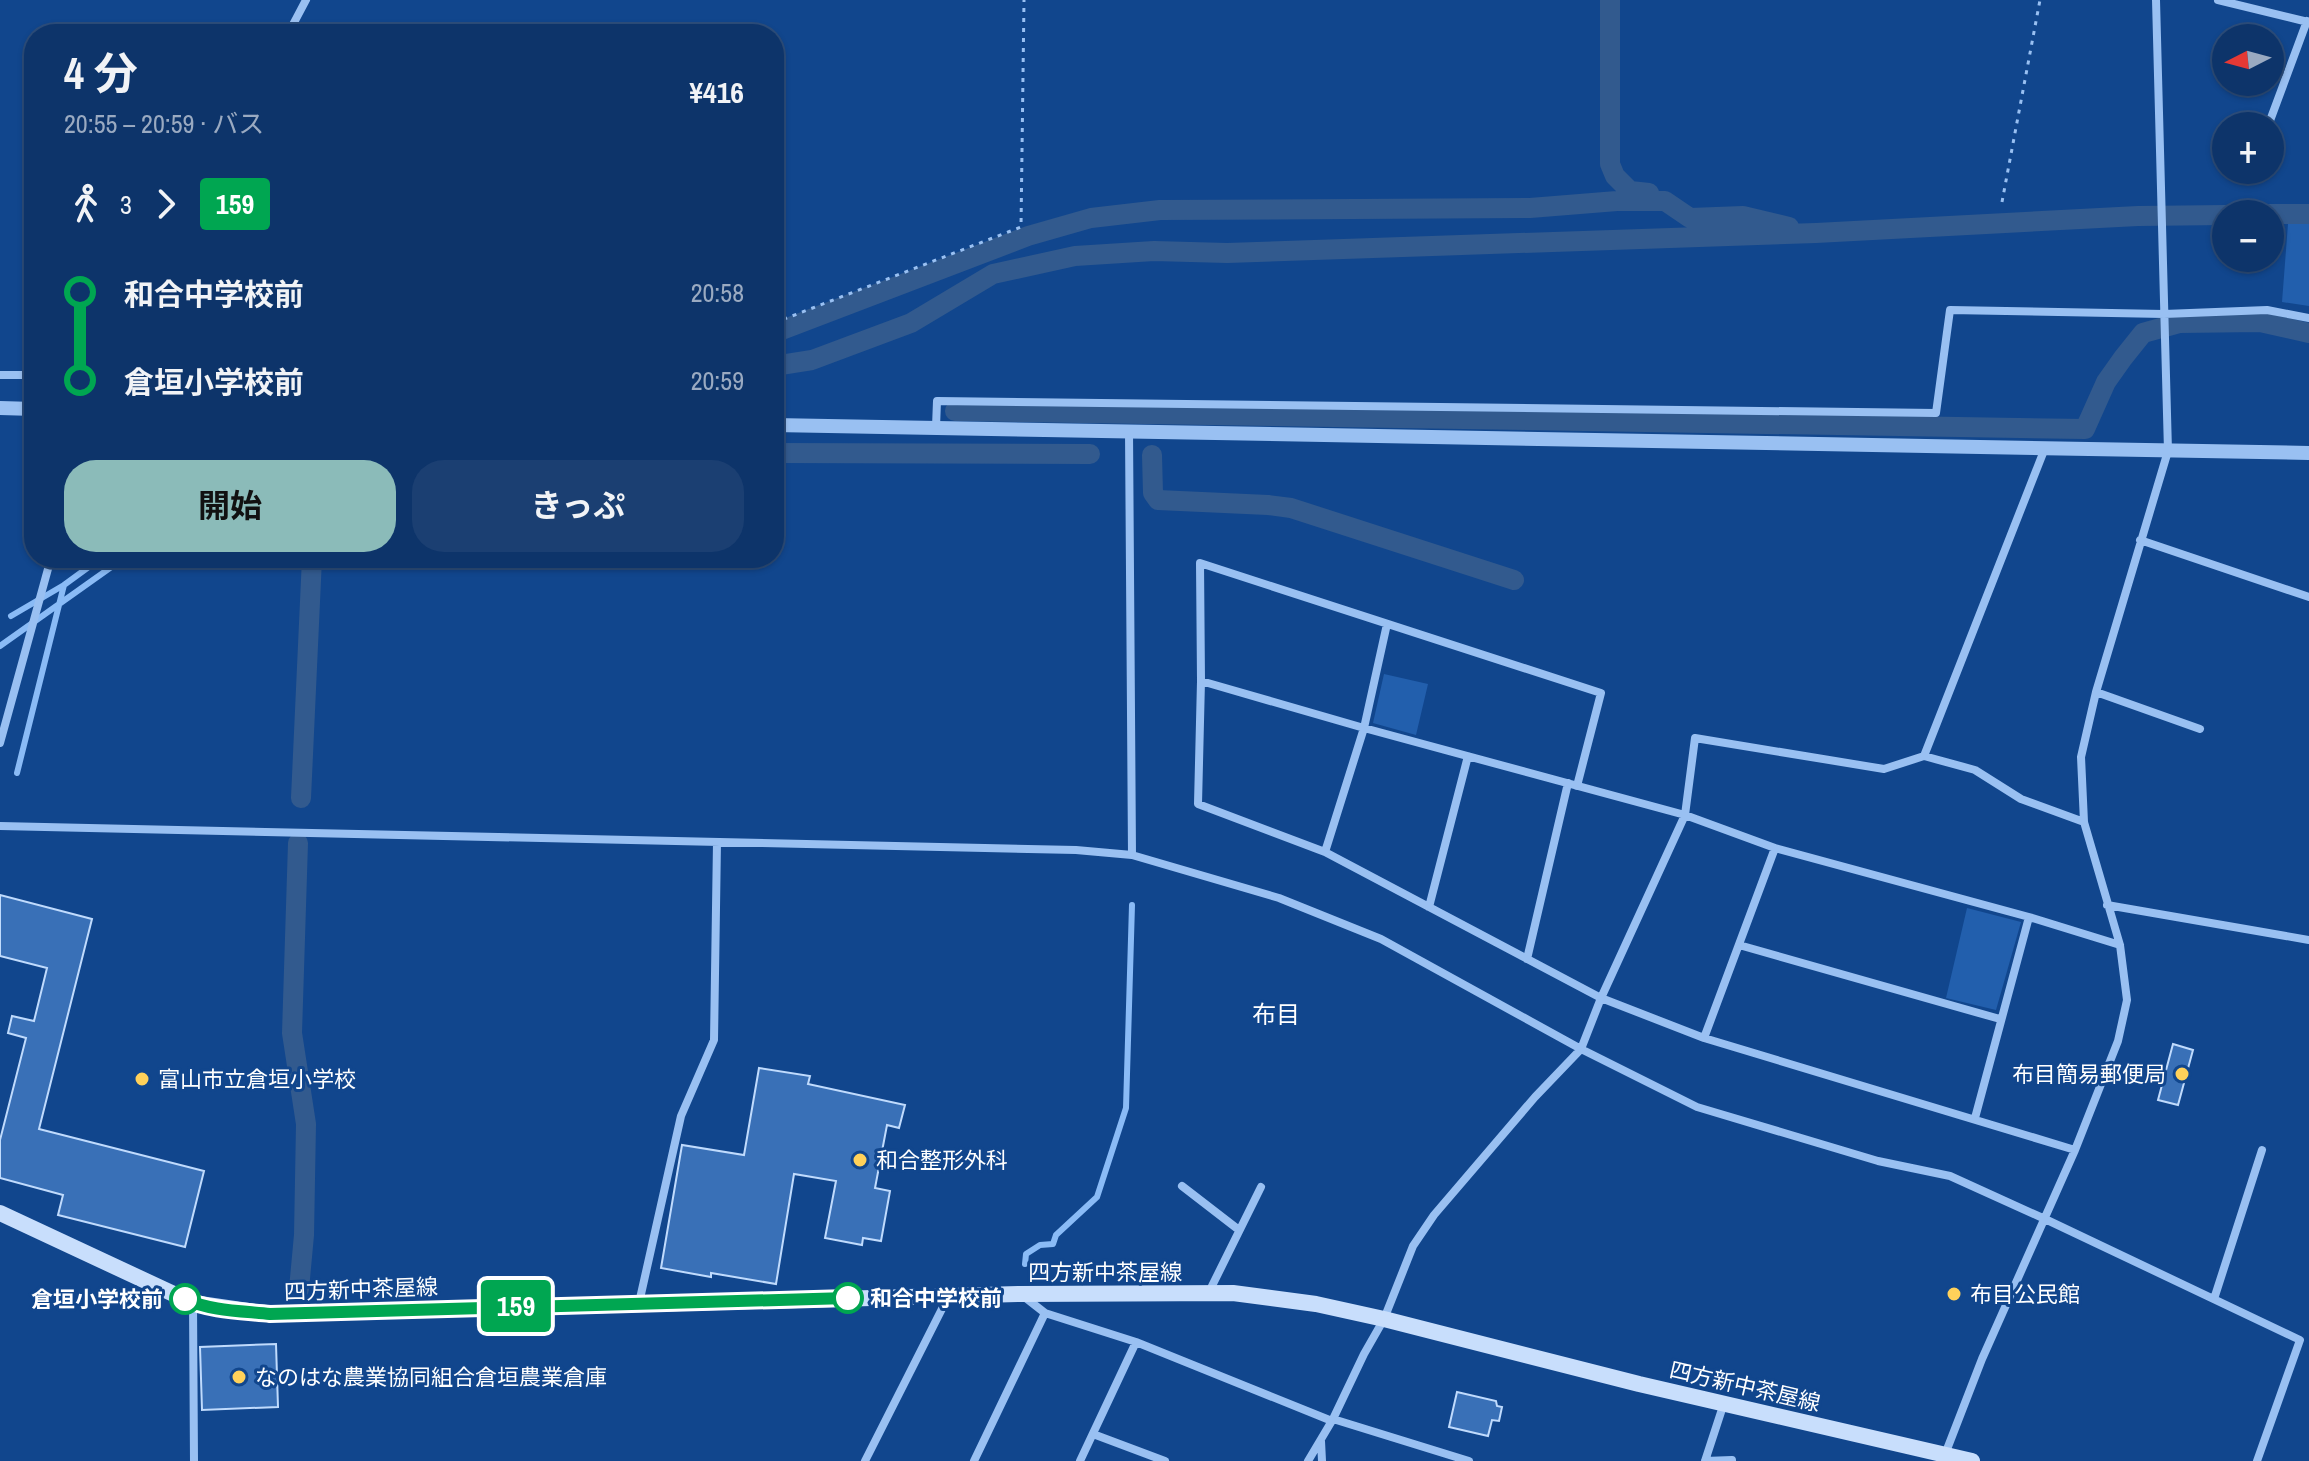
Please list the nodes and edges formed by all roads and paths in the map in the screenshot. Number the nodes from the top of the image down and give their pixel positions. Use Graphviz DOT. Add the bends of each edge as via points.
graph roads {
  1 [pos="306,0"];
  2 [pos="1024,0"];
  3 [pos="2040,0"];
  4 [pos="2156,0"];
  5 [pos="2218,0"];
  6 [pos="2308,22"];
  7 [pos="293,24"];
  8 [pos="2273,112"];
  9 [pos="2002,202"];
  10 [pos="2164,314"];
  11 [pos="2309,318"];
  12 [pos="784,319"];
  13 [pos="0,375"];
  14 [pos="24,375"];
  15 [pos="0,408"];
  16 [pos="24,409"];
  17 [pos="784,425"];
  18 [pos="936,427"];
  19 [pos="1129,431"];
  20 [pos="2046,446"];
  21 [pos="2168,451"];
  22 [pos="2309,453"];
  23 [pos="2140,540"];
  24 [pos="48,568"];
  25 [pos="2309,597"];
  26 [pos="1387,624"];
  27 [pos="1201,681"];
  28 [pos="2096,692"];
  29 [pos="1364,728"];
  30 [pos="2200,729"];
  31 [pos="0,743"];
  32 [pos="1468,756"];
  33 [pos="1924,756"];
  34 [pos="1572,784"];
  35 [pos="1685,815"];
  36 [pos="2084,822"];
  37 [pos="0,826"];
  38 [pos="717,842"];
  39 [pos="1775,848"];
  40 [pos="1325,852"];
  41 [pos="1132,855"];
  42 [pos="2107,905"];
  43 [pos="1429,907"];
  44 [pos="2029,917"];
  45 [pos="2309,940"];
  46 [pos="1739,945"];
  47 [pos="2120,945"];
  48 [pos="1527,959"];
  49 [pos="1601,998"];
  50 [pos="2000,1019"];
  51 [pos="1704,1038"];
  52 [pos="1581,1049"];
  53 [pos="1975,1118"];
  54 [pos="2075,1150"];
  55 [pos="2262,1150"];
  56 [pos="1182,1186"];
  57 [pos="1261,1187"];
  58 [pos="0,1213"];
  59 [pos="2045,1219"];
  60 [pos="1239,1230"];
  61 [pos="1208,1293"];
  62 [pos="1020,1294"];
  63 [pos="948,1296"];
  64 [pos="2214,1299"];
  65 [pos="193,1303"];
  66 [pos="639,1303"];
  67 [pos="1045,1313"];
  68 [pos="1384,1319"];
  69 [pos="1136,1342"];
  70 [pos="1724,1403"];
  71 [pos="1332,1420"];
  72 [pos="1093,1434"];
  73 [pos="1320,1440"];
  74 [pos="1943,1458"];
  75 [pos="194,1461"];
  76 [pos="865,1461"];
  77 [pos="974,1461"];
  78 [pos="1080,1461"];
  79 [pos="1165,1461"];
  80 [pos="1308,1461"];
  81 [pos="1322,1461"];
  82 [pos="1469,1461"];
  83 [pos="1705,1461"];
  84 [pos="1732,1461"];
  85 [pos="1972,1461"];
  86 [pos="2257,1461"];
  1 -- 7 [label="street"];
  2 -- 12 [label="path" via="1021,227"];
  3 -- 9 [label="path"];
  4 -- 10 [label="street"];
  5 -- 6 [label="street"];
  6 -- 8 [label="street"];
  10 -- 11 [label="street" via="2267,310"];
  10 -- 18 [label="street" via="1950,310 1936,413 937,401"];
  10 -- 21 [label="street"];
  13 -- 14 [label="street"];
  15 -- 16 [label="street"];
  17 -- 18 [label="street"];
  18 -- 19 [label="street"];
  19 -- 20 [label="street"];
  19 -- 41 [label="street"];
  20 -- 21 [label="street"];
  20 -- 33 [label="street"];
  21 -- 22 [label="street"];
  21 -- 23 [label="street"];
  23 -- 25 [label="street"];
  23 -- 28 [label="street"];
  24 -- 31 [label="street"];
  26 -- 27 [label="street" via="1200,563"];
  26 -- 29 [label="street"];
  26 -- 34 [label="street" via="1601,693"];
  27 -- 29 [label="street"];
  27 -- 40 [label="street" via="1198,804"];
  28 -- 30 [label="street"];
  28 -- 36 [label="street" via="2081,757"];
  29 -- 32 [label="street"];
  29 -- 40 [label="street"];
  32 -- 34 [label="street"];
  32 -- 43 [label="street"];
  33 -- 35 [label="street" via="1884,769 1695,738"];
  33 -- 36 [label="street" via="1975,770 2021,799"];
  34 -- 35 [label="street"];
  34 -- 48 [label="street"];
  35 -- 39 [label="street"];
  35 -- 49 [label="street"];
  36 -- 42 [label="street"];
  37 -- 38 [label="street"];
  38 -- 41 [label="street"];
  38 -- 66 [label="street" via="714,1040 681,1116"];
  39 -- 44 [label="street"];
  39 -- 46 [label="street"];
  40 -- 43 [label="street"];
  41 -- 52 [label="street" via="1279,898 1381,939"];
  42 -- 45 [label="street"];
  42 -- 47 [label="street"];
  43 -- 48 [label="street"];
  44 -- 47 [label="street"];
  44 -- 50 [label="street"];
  46 -- 50 [label="street"];
  46 -- 51 [label="street"];
  47 -- 54 [label="street" via="2127,1000 2118,1041"];
  48 -- 49 [label="street"];
  49 -- 51 [label="street"];
  49 -- 52 [label="street"];
  50 -- 53 [label="street"];
  51 -- 53 [label="street"];
  52 -- 59 [label="street" via="1697,1107 1878,1161 1950,1176"];
  52 -- 68 [label="street" via="1434,1215 1413,1246"];
  53 -- 54 [label="street"];
  54 -- 59 [label="street"];
  55 -- 64 [label="street"];
  56 -- 60 [label="street"];
  57 -- 60 [label="street"];
  58 -- 65 [label="main road, 四方新中茶屋線"];
  59 -- 64 [label="street"];
  59 -- 74 [label="street"];
  60 -- 61 [label="street"];
  61 -- 62 [label="main road, 四方新中茶屋線"];
  61 -- 68 [label="main road, 四方新中茶屋線" via="1316,1304"];
  62 -- 63 [label="main road, 四方新中茶屋線"];
  62 -- 67 [label="street"];
  63 -- 66 [label="main road, 四方新中茶屋線"];
  63 -- 76 [label="street"];
  64 -- 86 [label="street" via="2300,1340"];
  65 -- 66 [label="main road, 四方新中茶屋線" via="270,1314"];
  65 -- 75 [label="street"];
  67 -- 69 [label="street"];
  67 -- 77 [label="street"];
  68 -- 70 [label="main road, 四方新中茶屋線"];
  68 -- 71 [label="street"];
  69 -- 71 [label="street"];
  69 -- 72 [label="street"];
  70 -- 74 [label="main road, 四方新中茶屋線"];
  70 -- 83 [label="street"];
  71 -- 73 [label="street"];
  71 -- 82 [label="street"];
  72 -- 78 [label="street"];
  72 -- 79 [label="street"];
  73 -- 80 [label="street"];
  73 -- 81 [label="street"];
  74 -- 85 [label="main road, 四方新中茶屋線"];
  83 -- 84 [label="street"];
}
